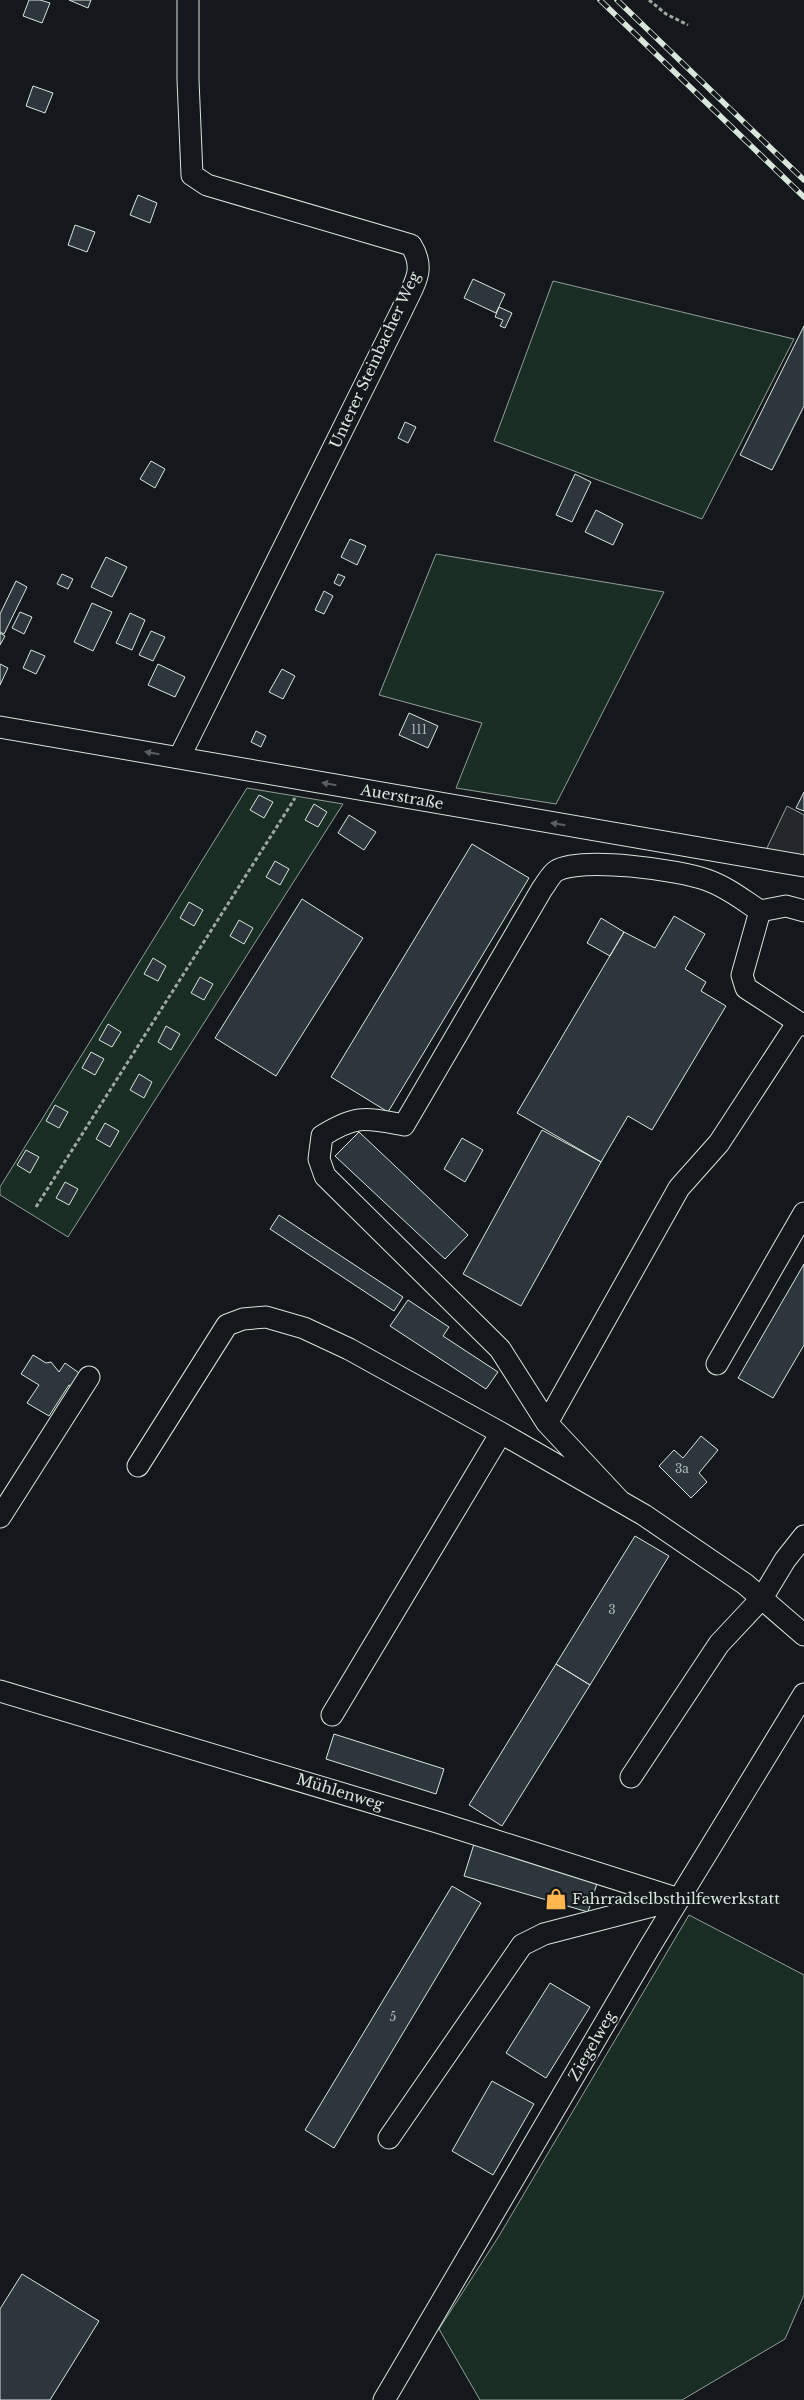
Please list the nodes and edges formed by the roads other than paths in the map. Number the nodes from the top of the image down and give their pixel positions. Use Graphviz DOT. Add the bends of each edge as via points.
graph roads {
  1 [pos="188,0"];
  2 [pos="0,727"];
  3 [pos="179,758"];
  4 [pos="804,866"];
  5 [pos="760,911"];
  6 [pos="804,911"];
  7 [pos="801,1024"];
  8 [pos="804,1213"];
  9 [pos="717,1364"];
  10 [pos="89,1377"];
  11 [pos="547,1423"];
  12 [pos="501,1433"];
  13 [pos="138,1466"];
  14 [pos="619,1500"];
  15 [pos="0,1517"];
  16 [pos="804,1536"];
  17 [pos="762,1598"];
  18 [pos="804,1635"];
  19 [pos="804,1694"];
  20 [pos="2,1695"];
  21 [pos="332,1715"];
  22 [pos="631,1777"];
  23 [pos="679,1899"];
  24 [pos="389,2138"];
  25 [pos="384,2400"];
  1 -- 3 [label="street, Unterer Steinbacher Weg" via="192,175 207,185 411,245 418,257 420,270"];
  3 -- 2 [label="street, Auerstraße, one-way"];
  4 -- 3 [label="street, Auerstraße, one-way"];
  5 -- 6 [label="street" via="786,906"];
  5 -- 7 [label="street" via="742,975 746,988"];
  5 -- 11 [label="street" via="729,890 706,880 630,864 580,866 556,871 542,889 404,1125 367,1118 342,1124 322,1136 319,1159 325,1176 500,1349"];
  7 -- 11 [label="street" via="719,1143 679,1188"];
  8 -- 9 [label="street"];
  10 -- 15 [label="street"];
  11 -- 14 [label="street"];
  12 -- 13 [label="street" via="349,1349 304,1328 266,1317 243,1318 227,1325"];
  12 -- 14 [label="street"];
  12 -- 21 [label="street"];
  14 -- 17 [label="street"];
  16 -- 17 [label="street"];
  17 -- 18 [label="street"];
  17 -- 22 [label="street" via="719,1644"];
  19 -- 23 [label="street, Ziegelweg"];
  20 -- 23 [label="street, Mühlenweg" via="437,1822"];
  23 -- 24 [label="street" via="544,1934 522,1945"];
  23 -- 25 [label="street, Ziegelweg"];
}
